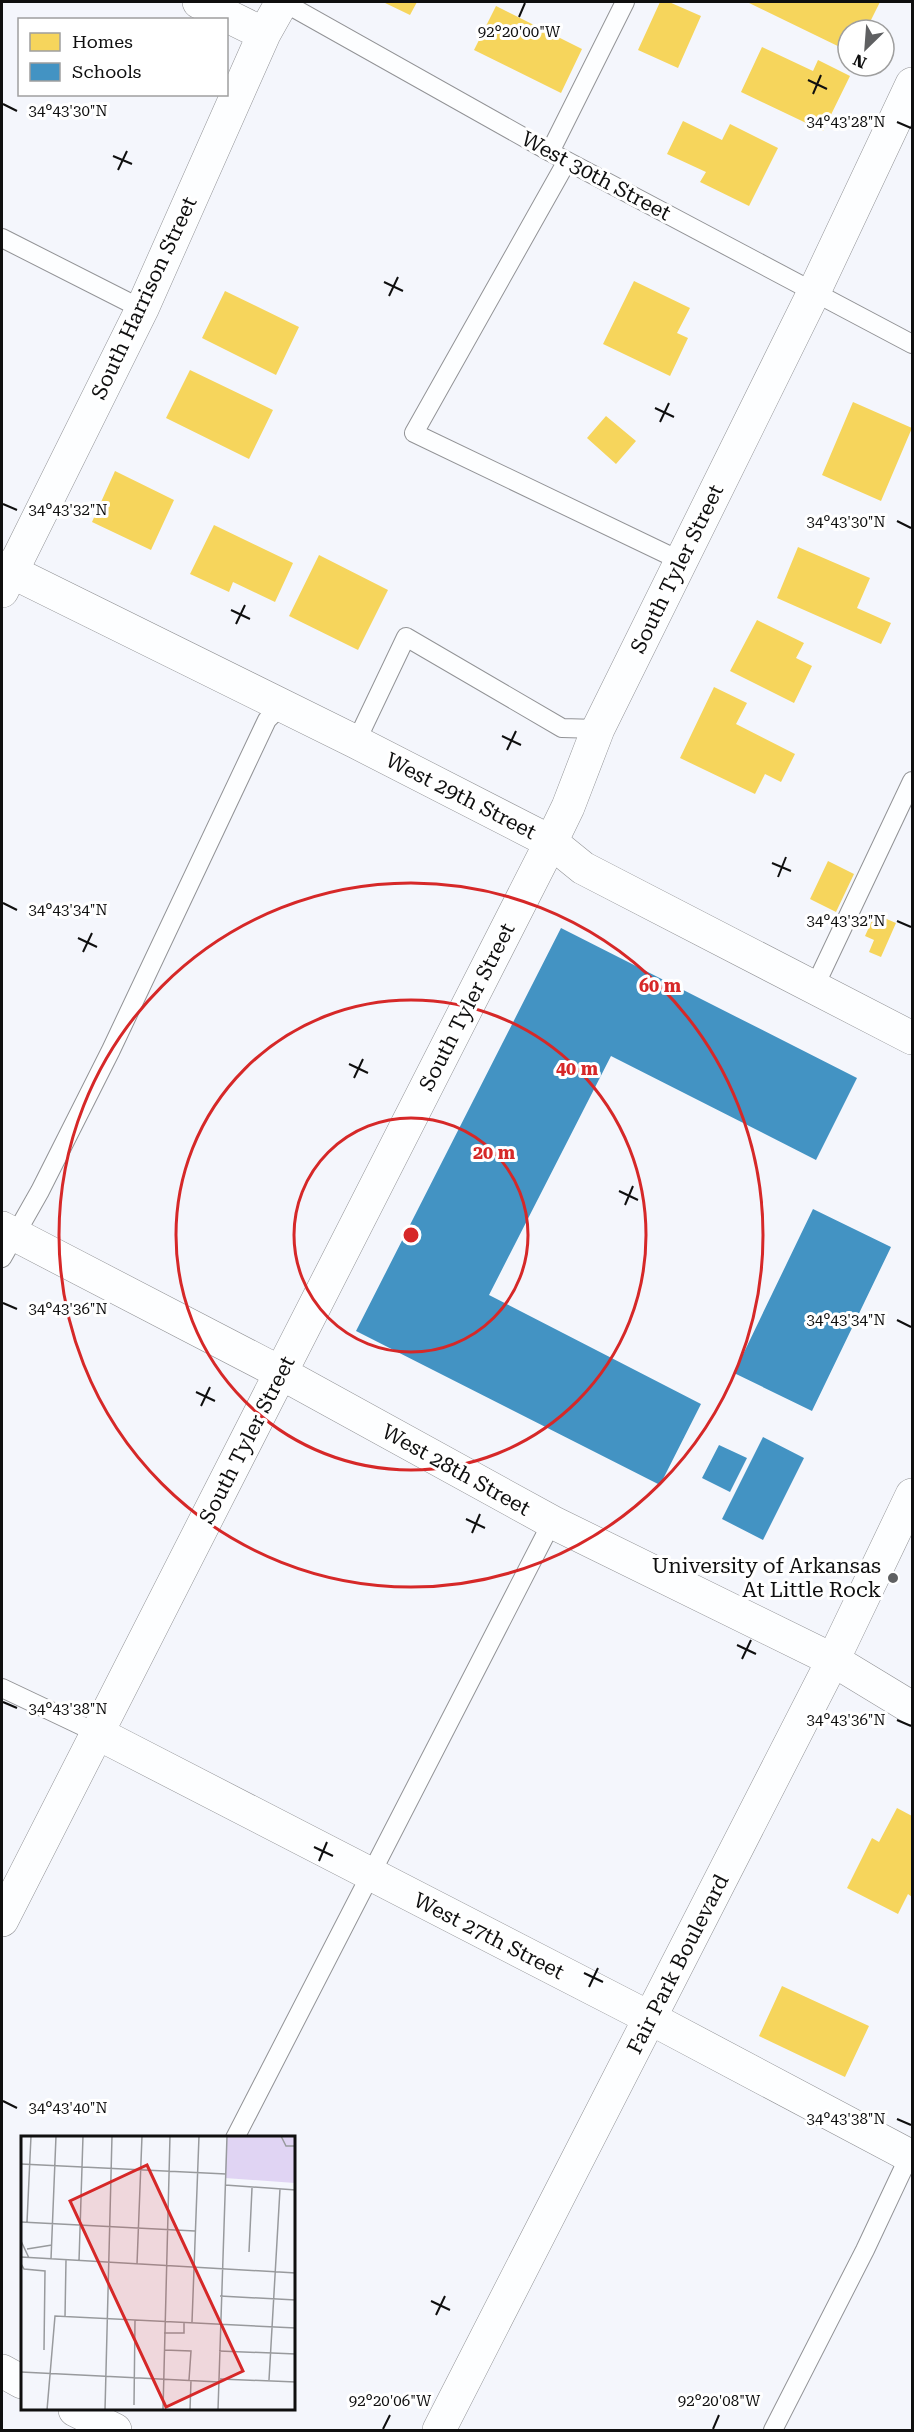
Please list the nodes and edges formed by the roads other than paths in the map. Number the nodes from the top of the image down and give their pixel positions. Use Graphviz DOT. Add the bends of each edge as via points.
graph roads {
  1 [pos="199,2"];
  2 [pos="283,2"];
  3 [pos="625,2"];
  4 [pos="264,34"];
  5 [pos="912,84"];
  6 [pos="550,152"];
  7 [pos="567,161"];
  8 [pos="2,238"];
  9 [pos="814,292"];
  10 [pos="142,309"];
  11 [pos="912,344"];
  12 [pos="681,561"];
  13 [pos="4,577"];
  14 [pos="281,706"];
  15 [pos="598,729"];
  16 [pos="356,742"];
  17 [pos="912,781"];
  18 [pos="550,842"];
  19 [pos="813,988"];
  20 [pos="912,1038"];
  21 [pos="6,1240"];
  22 [pos="281,1373"];
  23 [pos="912,1495"];
  24 [pos="552,1522"];
  25 [pos="833,1660"];
  26 [pos="2,1688"];
  27 [pos="912,1708"];
  28 [pos="97,1733"];
  29 [pos="372,1876"];
  30 [pos="2,1920"];
  31 [pos="650,2018"];
  32 [pos="236,2136"];
  33 [pos="911,2154"];
  34 [pos="2,2371"];
  35 [pos="21,2381"];
  36 [pos="440,2430"];
  37 [pos="773,2430"];
  1 -- 4 [label="street"];
  2 -- 4 [label="street, South Harrison Street"];
  2 -- 6 [label="lane, West 30th Street"];
  3 -- 6 [label="lane"];
  4 -- 10 [label="street, South Harrison Street"];
  5 -- 9 [label="street, South Tyler Street"];
  6 -- 7 [label="lane, West 30th Street"];
  7 -- 9 [label="lane, West 30th Street"];
  7 -- 12 [label="lane" via="414,433"];
  8 -- 10 [label="lane"];
  9 -- 11 [label="lane, West 30th Street"];
  9 -- 12 [label="street, South Tyler Street"];
  10 -- 13 [label="street, South Harrison Street"];
  12 -- 15 [label="street, South Tyler Street"];
  13 -- 14 [label="street, West 29th Street"];
  14 -- 16 [label="street, West 29th Street"];
  14 -- 21 [label="lane" via="267,720 40,1191"];
  15 -- 16 [label="lane" via="562,728 406,638"];
  15 -- 18 [label="street, South Tyler Street"];
  16 -- 18 [label="street, West 29th Street"];
  17 -- 19 [label="lane"];
  18 -- 19 [label="street, West 29th Street" via="583,868"];
  18 -- 22 [label="street, South Tyler Street"];
  19 -- 20 [label="street, West 29th Street"];
  21 -- 22 [label="street, West 28th Street"];
  22 -- 24 [label="street, West 28th Street"];
  22 -- 28 [label="street, South Tyler Street"];
  23 -- 25 [label="street, Fair Park Boulevard"];
  24 -- 25 [label="street, West 28th Street"];
  24 -- 29 [label="lane"];
  25 -- 27 [label="street, West 28th Street"];
  25 -- 31 [label="street, Fair Park Boulevard"];
  26 -- 28 [label="lane"];
  28 -- 29 [label="street, West 27th Street"];
  28 -- 30 [label="street, South Tyler Street"];
  29 -- 31 [label="street, West 27th Street"];
  29 -- 32 [label="lane"];
  31 -- 33 [label="street, West 27th Street"];
  31 -- 36 [label="street, Fair Park Boulevard"];
  33 -- 37 [label="lane"];
  34 -- 35 [label="street"];
}
